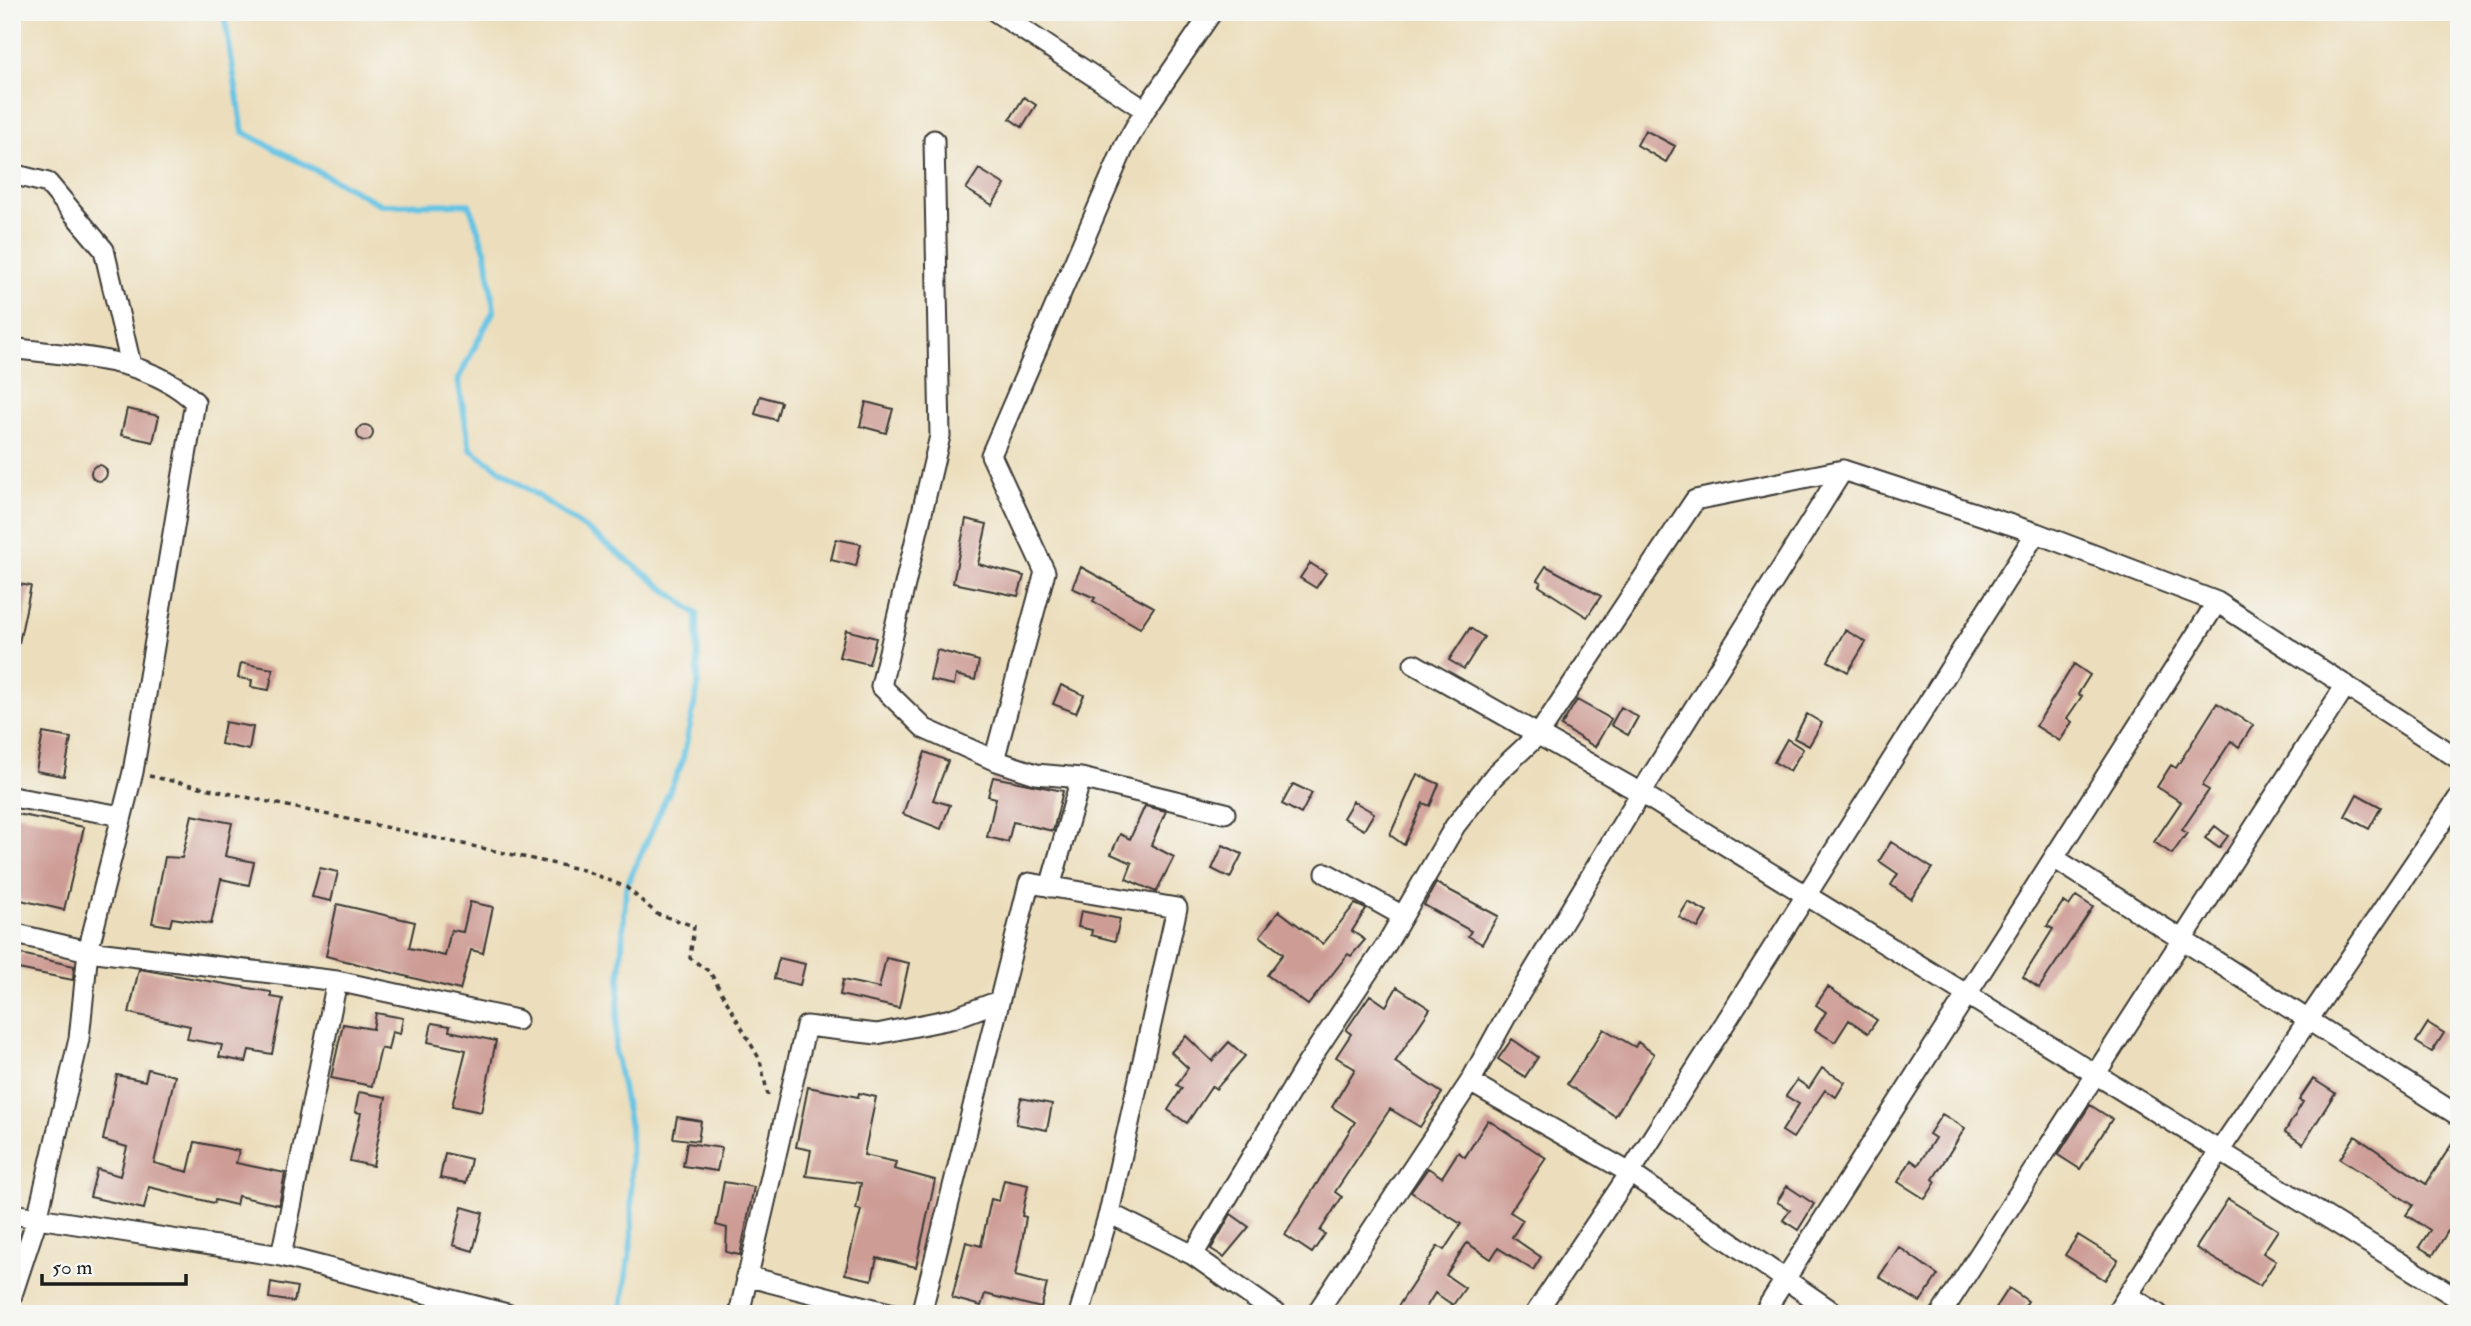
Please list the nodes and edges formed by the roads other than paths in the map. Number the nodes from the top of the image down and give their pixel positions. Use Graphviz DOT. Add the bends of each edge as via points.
graph roads {
  1 [pos="996,12"];
  2 [pos="1212,12"];
  3 [pos="1144,110"];
  4 [pos="934,140"];
  5 [pos="12,174"];
  6 [pos="12,348"];
  7 [pos="131,365"];
  8 [pos="1843,470"];
  9 [pos="2036,533"];
  10 [pos="2217,602"];
  11 [pos="1415,664"];
  12 [pos="2346,685"];
  13 [pos="1539,734"];
  14 [pos="2459,759"];
  15 [pos="994,760"];
  16 [pos="1081,778"];
  17 [pos="1641,793"];
  18 [pos="12,797"];
  19 [pos="2459,797"];
  20 [pos="1225,813"];
  21 [pos="122,816"];
  22 [pos="2054,858"];
  23 [pos="1326,873"];
  24 [pos="1050,887"];
  25 [pos="1807,895"];
  26 [pos="1401,915"];
  27 [pos="12,933"];
  28 [pos="2181,940"];
  29 [pos="88,951"];
  30 [pos="337,981"];
  31 [pos="1967,993"];
  32 [pos="999,1001"];
  33 [pos="2308,1019"];
  34 [pos="517,1020"];
  35 [pos="2095,1072"];
  36 [pos="1470,1082"];
  37 [pos="2459,1116"];
  38 [pos="2220,1150"];
  39 [pos="1630,1173"];
  40 [pos="1109,1213"];
  41 [pos="12,1214"];
  42 [pos="37,1219"];
  43 [pos="1192,1255"];
  44 [pos="281,1256"];
  45 [pos="746,1276"];
  46 [pos="1786,1277"];
  47 [pos="12,1295"];
  48 [pos="2128,1295"];
  49 [pos="2459,1299"];
  50 [pos="507,1314"];
  51 [pos="739,1314"];
  52 [pos="893,1314"];
  53 [pos="921,1314"];
  54 [pos="1079,1314"];
  55 [pos="1277,1314"];
  56 [pos="1316,1314"];
  57 [pos="1535,1314"];
  58 [pos="1763,1314"];
  59 [pos="1836,1314"];
  60 [pos="1941,1314"];
  61 [pos="2116,1314"];
  62 [pos="2158,1314"];
  1 -- 3 [label="street"];
  2 -- 3 [label="street"];
  3 -- 15 [label="street" via="991,455 1045,572"];
  4 -- 15 [label="street" via="940,436 881,686 925,729"];
  5 -- 7 [label="street" via="48,183 104,250"];
  6 -- 7 [label="street"];
  7 -- 21 [label="street" via="181,388 195,402"];
  8 -- 9 [label="street"];
  8 -- 13 [label="street" via="1695,500"];
  8 -- 17 [label="street"];
  9 -- 10 [label="street"];
  9 -- 25 [label="street"];
  10 -- 12 [label="street"];
  10 -- 22 [label="street"];
  11 -- 13 [label="street"];
  12 -- 14 [label="street"];
  12 -- 28 [label="street"];
  13 -- 17 [label="street"];
  13 -- 26 [label="street" via="1494,776 1455,826"];
  15 -- 16 [label="street" via="1036,774"];
  16 -- 20 [label="street"];
  16 -- 24 [label="street"];
  17 -- 25 [label="street"];
  17 -- 36 [label="street"];
  18 -- 21 [label="street"];
  19 -- 33 [label="street"];
  21 -- 29 [label="street"];
  22 -- 28 [label="street"];
  22 -- 31 [label="street"];
  23 -- 26 [label="street"];
  24 -- 32 [label="street" via="1029,883"];
  24 -- 40 [label="street" via="1177,908"];
  25 -- 31 [label="street"];
  25 -- 39 [label="street"];
  26 -- 43 [label="street"];
  27 -- 29 [label="street"];
  28 -- 33 [label="street"];
  28 -- 35 [label="street"];
  29 -- 30 [label="street"];
  29 -- 42 [label="street" via="79,1039"];
  30 -- 34 [label="street"];
  30 -- 44 [label="street"];
  31 -- 35 [label="street"];
  31 -- 46 [label="street"];
  32 -- 45 [label="street" via="951,1019 877,1034 806,1026"];
  32 -- 53 [label="street"];
  33 -- 37 [label="street"];
  33 -- 38 [label="street"];
  35 -- 38 [label="street"];
  35 -- 60 [label="street"];
  36 -- 39 [label="street"];
  36 -- 56 [label="street"];
  38 -- 48 [label="street"];
  38 -- 49 [label="street"];
  39 -- 46 [label="street"];
  39 -- 57 [label="street"];
  40 -- 43 [label="street"];
  40 -- 54 [label="street"];
  41 -- 42 [label="street"];
  42 -- 44 [label="street"];
  42 -- 47 [label="street"];
  43 -- 55 [label="street"];
  44 -- 50 [label="street"];
  45 -- 51 [label="street"];
  45 -- 52 [label="street"];
  46 -- 58 [label="street"];
  46 -- 59 [label="street"];
  48 -- 61 [label="street"];
  48 -- 62 [label="street"];
}
